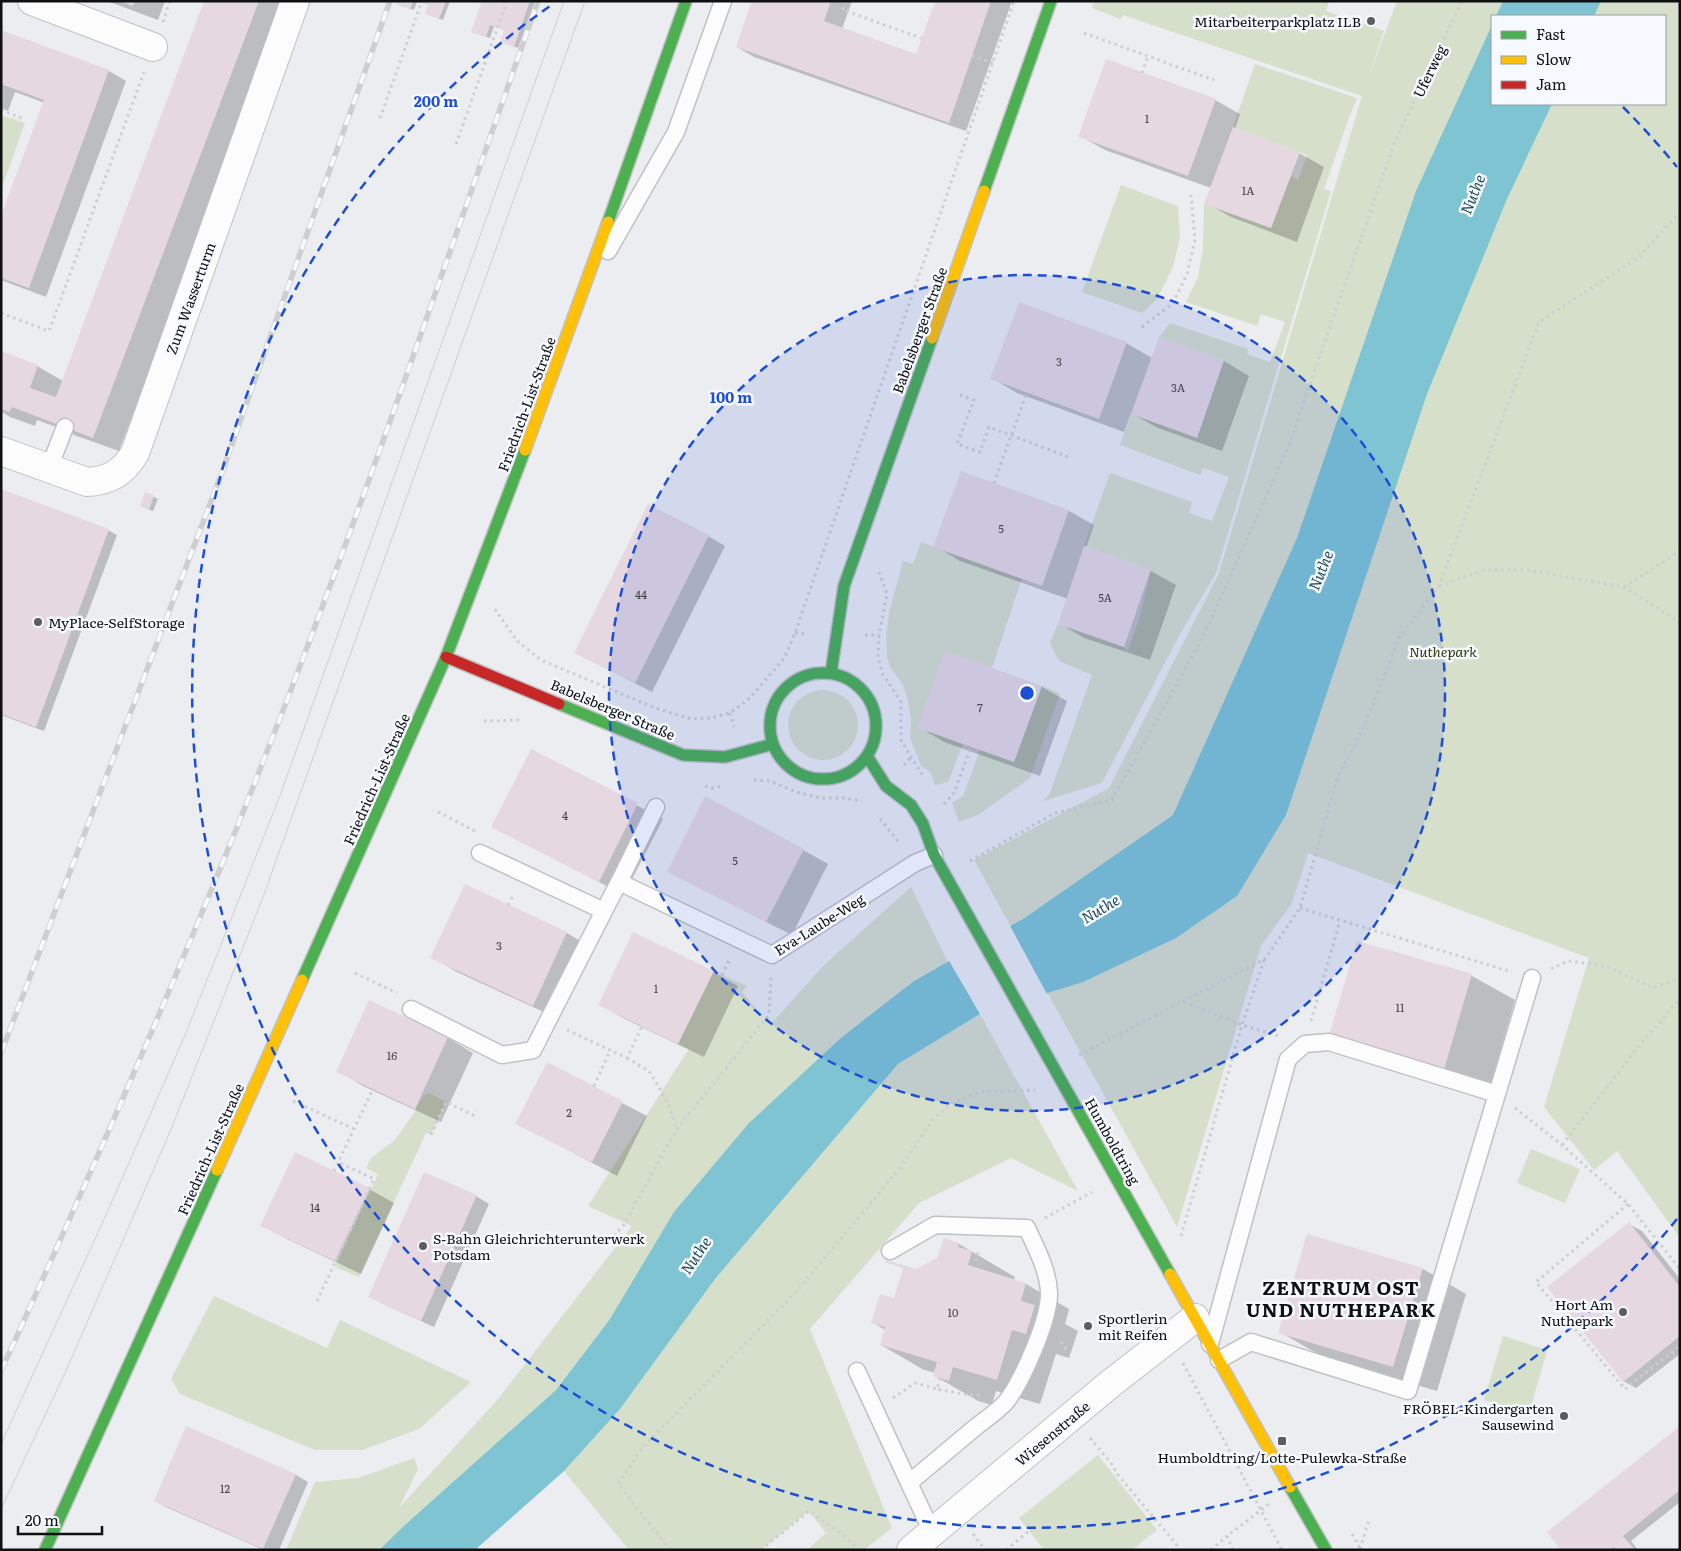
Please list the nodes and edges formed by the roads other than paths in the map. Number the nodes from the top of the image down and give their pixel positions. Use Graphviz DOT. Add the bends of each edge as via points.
graph roads {
  1 [pos="32,1"];
  2 [pos="296,1"];
  3 [pos="686,1"];
  4 [pos="723,1"];
  5 [pos="1051,1"];
  6 [pos="154,47"];
  7 [pos="580,301"];
  8 [pos="65,427"];
  9 [pos="1,451"];
  10 [pos="49,468"];
  11 [pos="446,657"];
  12 [pos="831,673"];
  13 [pos="773,744"];
  14 [pos="866,756"];
  15 [pos="656,807"];
  16 [pos="480,853"];
  17 [pos="934,855"];
  18 [pos="618,882"];
  19 [pos="604,911"];
  20 [pos="1532,978"];
  21 [pos="411,1009"];
  22 [pos="1497,1094"];
  23 [pos="890,1251"];
  24 [pos="1195,1318"];
  25 [pos="1210,1344"];
  26 [pos="1219,1360"];
  27 [pos="857,1371"];
  28 [pos="909,1483"];
  29 [pos="932,1532"];
  30 [pos="45,1550"];
  31 [pos="911,1550"];
  32 [pos="1326,1550"];
  1 -- 6 [label="street"];
  2 -- 10 [label="street, Zum Wasserturm" via="134,453 119,473 98,482 87,482"];
  3 -- 7 [label="street, Friedrich-List-Straße"];
  4 -- 7 [label="lane" via="676,132"];
  5 -- 12 [label="street, Babelsberger Straße" via="844,586"];
  7 -- 11 [label="street, Friedrich-List-Straße"];
  8 -- 10 [label="lane"];
  9 -- 10 [label="street, Zum Wasserturm"];
  11 -- 13 [label="street, Babelsberger Straße" via="683,754 724,757"];
  11 -- 30 [label="street, Friedrich-List-Straße"];
  12 -- 13 [label="street" via="813,673 796,680 782,692 773,708 769,726"];
  12 -- 14 [label="street" via="848,679 862,690 872,705 876,722 874,740"];
  13 -- 14 [label="street" via="793,770 808,777 840,776 855,768"];
  14 -- 17 [label="street, Humboldtring" via="886,786 912,806 923,824"];
  15 -- 18 [label="lane"];
  16 -- 19 [label="lane"];
  17 -- 18 [label="lane, Eva-Laube-Weg" via="915,863 772,955"];
  17 -- 24 [label="street, Humboldtring"];
  18 -- 19 [label="lane"];
  19 -- 21 [label="lane" via="533,1050 502,1055"];
  20 -- 22 [label="lane"];
  22 -- 25 [label="lane" via="1329,1042 1305,1044 1288,1060"];
  22 -- 26 [label="lane" via="1408,1391 1251,1342"];
  23 -- 28 [label="lane" via="935,1225 1027,1228 1044,1266 1049,1292 1038,1338 1005,1402"];
  24 -- 25 [label="street, Humboldtring"];
  24 -- 29 [label="street, Wiesenstraße"];
  25 -- 26 [label="street, Humboldtring"];
  26 -- 32 [label="street, Humboldtring"];
  27 -- 28 [label="lane"];
  28 -- 29 [label="lane"];
  29 -- 31 [label="street, Wiesenstraße"];
}
